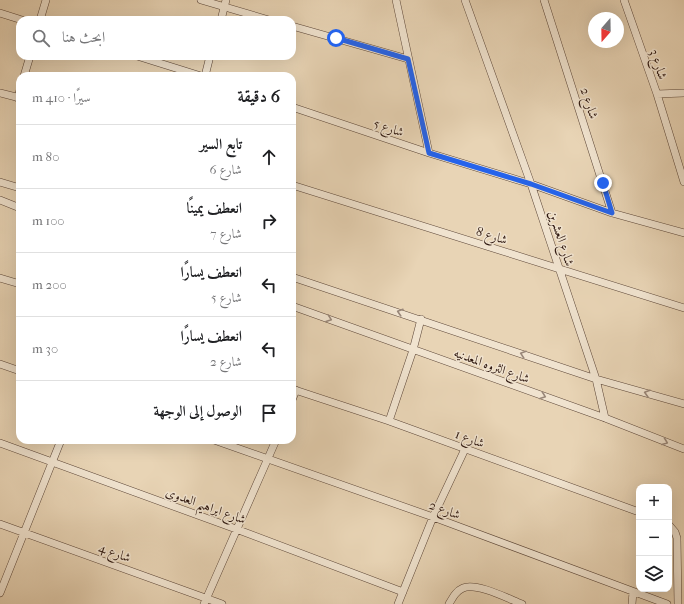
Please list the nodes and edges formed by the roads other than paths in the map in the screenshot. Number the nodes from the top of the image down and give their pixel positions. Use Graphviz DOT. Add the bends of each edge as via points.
graph roads {
  1 [pos="46,0"];
  2 [pos="201,0"];
  3 [pos="396,0"];
  4 [pos="465,0"];
  5 [pos="544,0"];
  6 [pos="624,0"];
  7 [pos="225,4"];
  8 [pos="0,13"];
  9 [pos="41,16"];
  10 [pos="222,16"];
  11 [pos="259,16"];
  12 [pos="16,18"];
  13 [pos="296,27"];
  14 [pos="408,59"];
  15 [pos="29,60"];
  16 [pos="150,60"];
  17 [pos="209,60"];
  18 [pos="25,72"];
  19 [pos="188,72"];
  20 [pos="206,72"];
  21 [pos="0,92"];
  22 [pos="684,93"];
  23 [pos="657,94"];
  24 [pos="16,97"];
  25 [pos="296,108"];
  26 [pos="429,153"];
  27 [pos="0,182"];
  28 [pos="684,182"];
  29 [pos="531,184"];
  30 [pos="296,186"];
  31 [pos="16,187"];
  32 [pos="0,200"];
  33 [pos="16,206"];
  34 [pos="612,213"];
  35 [pos="684,233"];
  36 [pos="559,269"];
  37 [pos="0,278"];
  38 [pos="296,278"];
  39 [pos="16,283"];
  40 [pos="296,307"];
  41 [pos="684,308"];
  42 [pos="421,319"];
  43 [pos="413,350"];
  44 [pos="0,364"];
  45 [pos="16,370"];
  46 [pos="596,378"];
  47 [pos="296,390"];
  48 [pos="684,404"];
  49 [pos="605,418"];
  50 [pos="388,421"];
  51 [pos="0,443"];
  52 [pos="59,444"];
  53 [pos="225,444"];
  54 [pos="274,444"];
  55 [pos="465,449"];
  56 [pos="684,449"];
  57 [pos="268,459"];
  58 [pos="52,462"];
  59 [pos="636,511"];
  60 [pos="433,517"];
  61 [pos="0,524"];
  62 [pos="672,528"];
  63 [pos="236,529"];
  64 [pos="25,533"];
  65 [pos="403,592"];
  66 [pos="632,592"];
  67 [pos="0,593"];
  68 [pos="205,601"];
  69 [pos="222,604"];
  70 [pos="398,604"];
  71 [pos="450,604"];
  72 [pos="522,604"];
  73 [pos="632,604"];
  74 [pos="667,604"];
  75 [pos="678,604"];
  1 -- 9 [label="street"];
  2 -- 7 [label="street"];
  3 -- 14 [label="street"];
  4 -- 29 [label="street, شارع العشرين"];
  5 -- 34 [label="street, شارع 2"];
  6 -- 23 [label="street, شارع 3"];
  7 -- 10 [label="street"];
  7 -- 11 [label="street"];
  8 -- 12 [label="street"];
  13 -- 14 [label="street"];
  14 -- 26 [label="street"];
  15 -- 18 [label="street"];
  16 -- 19 [label="street"];
  17 -- 20 [label="street"];
  21 -- 24 [label="street"];
  22 -- 23 [label="street"];
  23 -- 28 [label="street, شارع 3"];
  25 -- 26 [label="street, شارع 5"];
  26 -- 29 [label="street, شارع 5"];
  27 -- 31 [label="street"];
  29 -- 34 [label="street, شارع 5"];
  29 -- 36 [label="street, شارع العشرين"];
  30 -- 36 [label="street, شارع 8"];
  32 -- 33 [label="street"];
  34 -- 35 [label="street, شارع 5"];
  36 -- 41 [label="street, شارع 8"];
  36 -- 46 [label="street, شارع العشرين"];
  37 -- 39 [label="street"];
  42 -- 38 [label="street, شارع الثروه المعدنيه, one-way"];
  40 -- 43 [label="street, شارع الثروه المعدنيه, one-way"];
  42 -- 43 [label="street"];
  46 -- 42 [label="street, شارع الثروه المعدنيه, one-way"];
  43 -- 49 [label="street, شارع الثروه المعدنيه, one-way"];
  43 -- 50 [label="street"];
  44 -- 45 [label="street"];
  48 -- 46 [label="street, شارع الثروه المعدنيه, one-way"];
  46 -- 49 [label="street, شارع العشرين"];
  47 -- 50 [label="street, شارع 1"];
  49 -- 56 [label="street, شارع الثروه المعدنيه, one-way"];
  50 -- 55 [label="street, شارع 1"];
  51 -- 58 [label="street, شارع ابراهيم العدوى"];
  52 -- 58 [label="street"];
  53 -- 57 [label="street, شارع 2"];
  54 -- 57 [label="street"];
  55 -- 59 [label="street, شارع 1"];
  55 -- 60 [label="street"];
  57 -- 60 [label="street, شارع 2"];
  57 -- 63 [label="street"];
  58 -- 63 [label="street, شارع ابراهيم العدوى"];
  58 -- 64 [label="street"];
  60 -- 65 [label="street"];
  60 -- 66 [label="street, شارع 2"];
  61 -- 64 [label="street, شارع 4"];
  62 -- 75 [label="street" via="677,538"];
  63 -- 65 [label="street, شارع ابراهيم العدوى"];
  63 -- 68 [label="street"];
  64 -- 67 [label="street"];
  64 -- 68 [label="street, شارع 4"];
  65 -- 70 [label="street"];
  66 -- 73 [label="street"];
  66 -- 74 [label="street, شارع 2"];
  68 -- 69 [label="street, شارع 4"];
  71 -- 72 [label="street" via="455,593 463,587 473,586"];
}
